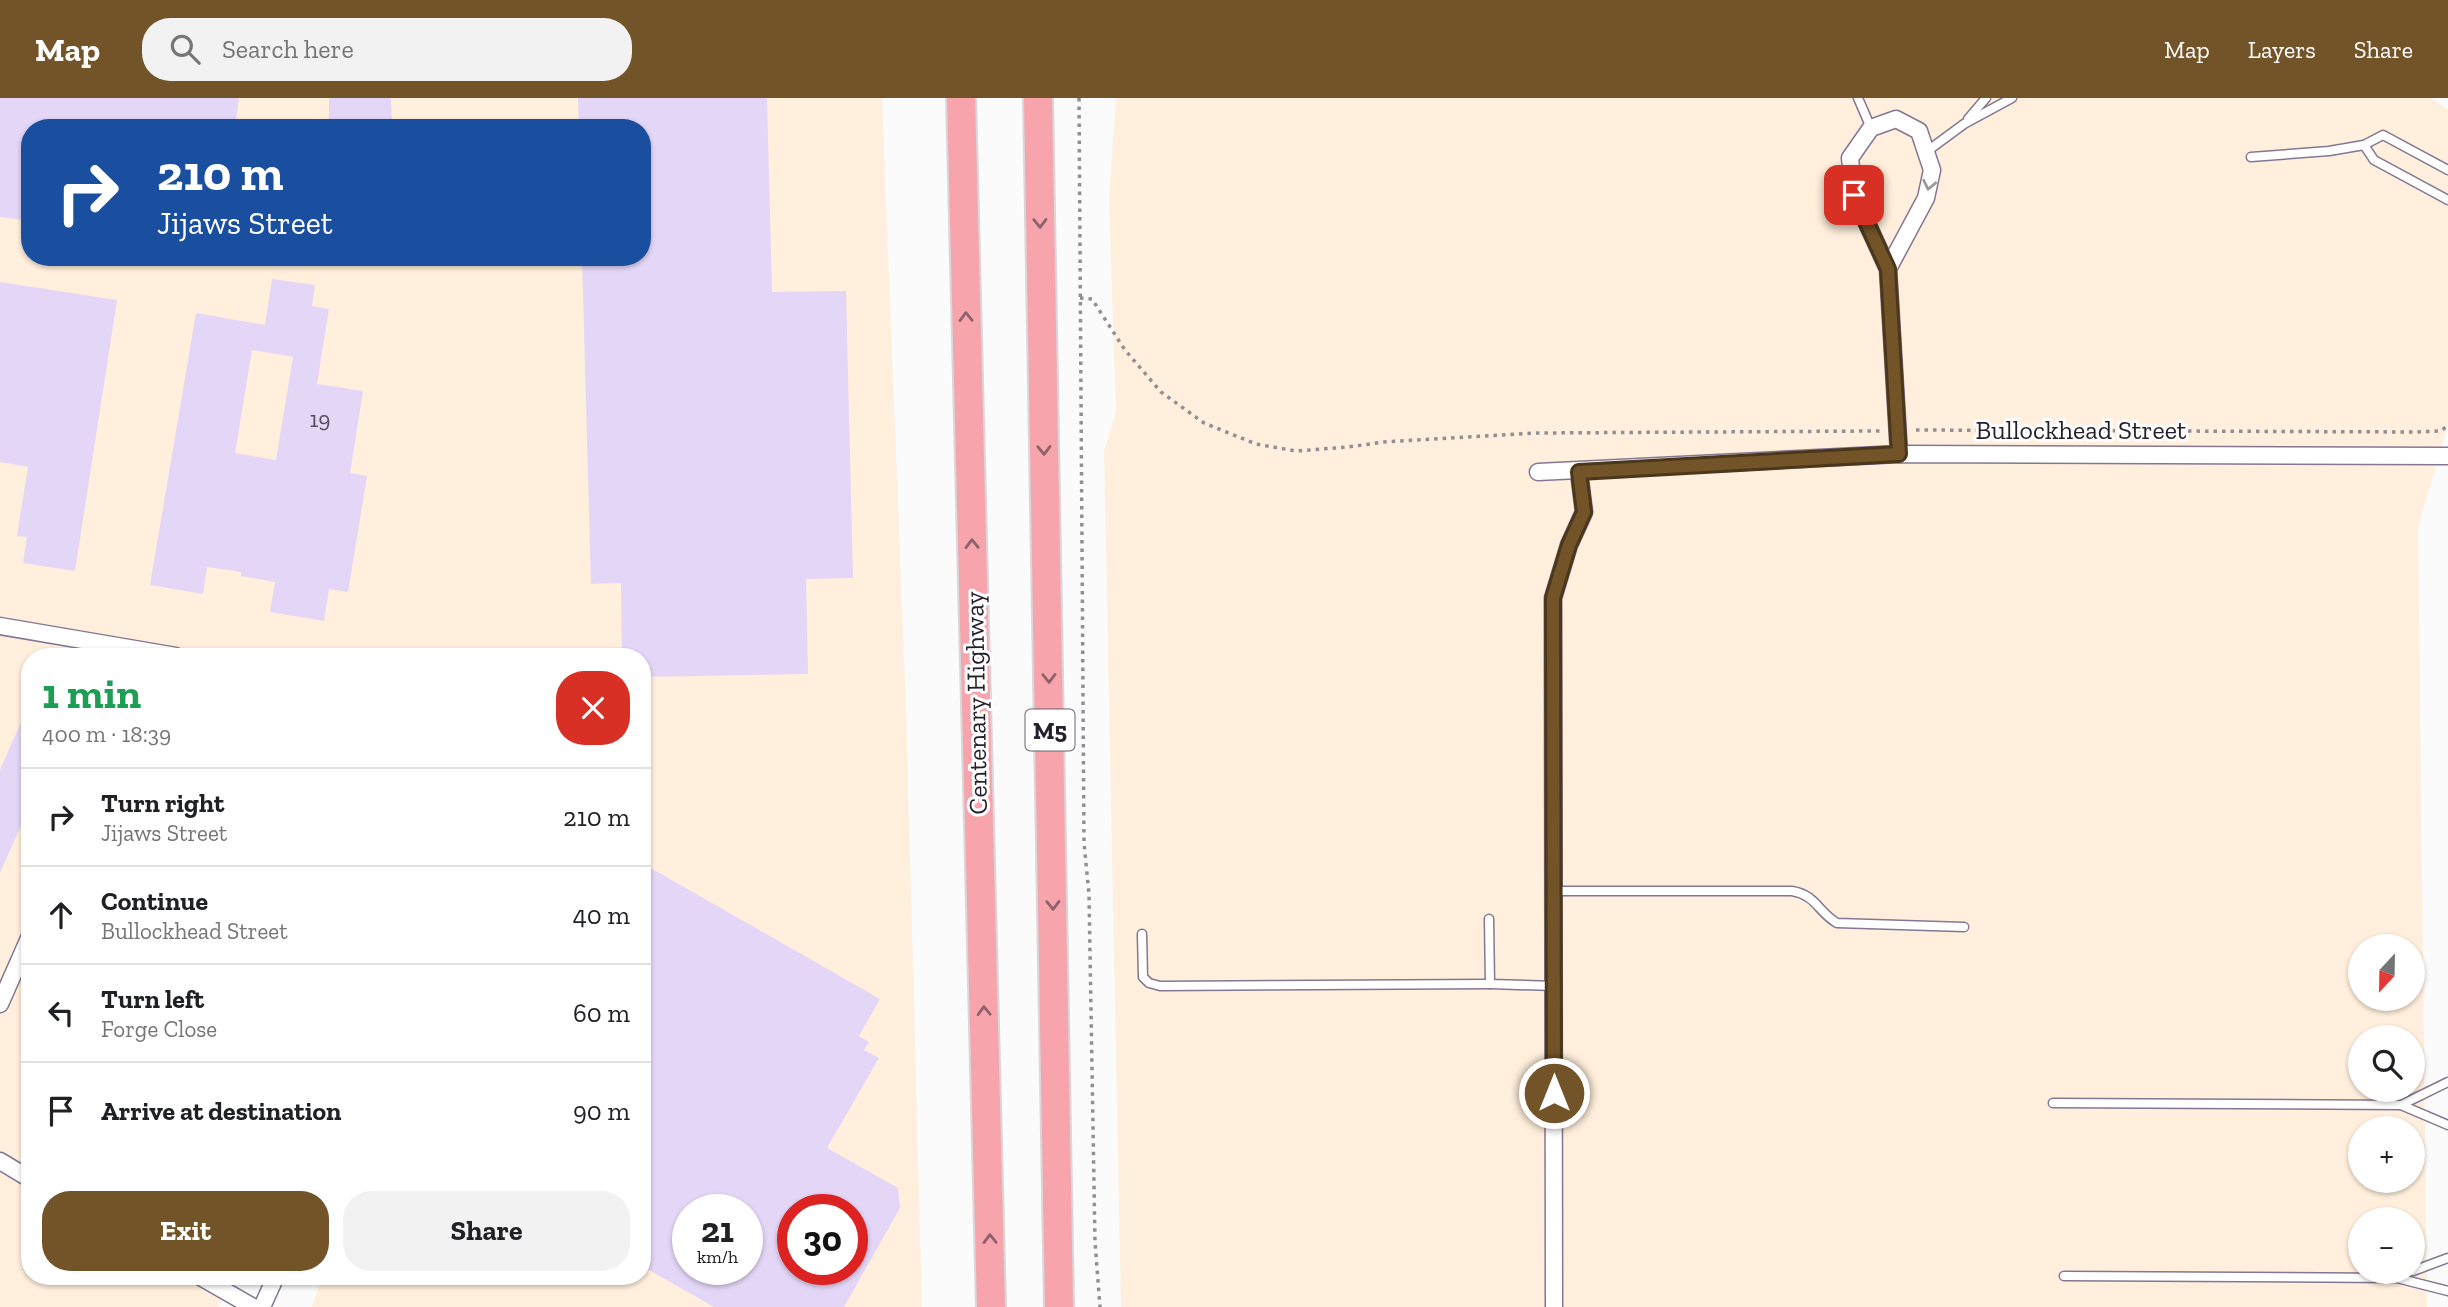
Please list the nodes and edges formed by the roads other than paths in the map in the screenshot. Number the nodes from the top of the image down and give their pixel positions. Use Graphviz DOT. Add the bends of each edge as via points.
graph roads {
  1 [pos="961,98"];
  2 [pos="1038,98"];
  3 [pos="1858,98"];
  4 [pos="1986,98"];
  5 [pos="2012,98"];
  6 [pos="1964,124"];
  7 [pos="1871,128"];
  8 [pos="2364,145"];
  9 [pos="1926,152"];
  10 [pos="2251,157"];
  11 [pos="2448,170"];
  12 [pos="2448,200"];
  13 [pos="1888,269"];
  14 [pos="1899,454"];
  15 [pos="2448,456"];
  16 [pos="1538,472"];
  17 [pos="1579,472"];
  18 [pos="0,626"];
  19 [pos="121,648"];
  20 [pos="1553,891"];
  21 [pos="1489,919"];
  22 [pos="1964,928"];
  23 [pos="1142,934"];
  24 [pos="21,956"];
  25 [pos="1490,984"];
  26 [pos="1554,986"];
  27 [pos="0,1004"];
  28 [pos="2448,1083"];
  29 [pos="2053,1103"];
  30 [pos="2401,1105"];
  31 [pos="2448,1125"];
  32 [pos="0,1161"];
  33 [pos="21,1174"];
  34 [pos="2448,1258"];
  35 [pos="2425,1267"];
  36 [pos="2064,1276"];
  37 [pos="2348,1278"];
  38 [pos="2421,1284"];
  39 [pos="215,1285"];
  40 [pos="272,1285"];
  41 [pos="2448,1291"];
  42 [pos="253,1307"];
  43 [pos="262,1307"];
  44 [pos="991,1307"];
  45 [pos="1059,1307"];
  46 [pos="1554,1307"];
  44 -- 1 [label="highway, Centenary Highway, one-way"];
  2 -- 45 [label="highway, M5, one-way"];
  3 -- 7 [label="lane"];
  4 -- 6 [label="lane"];
  5 -- 6 [label="lane"];
  6 -- 9 [label="lane"];
  7 -- 9 [label="street" via="1896,119 1919,131"];
  7 -- 13 [label="street" via="1850,158 1854,195"];
  8 -- 10 [label="lane"];
  8 -- 11 [label="lane" via="2383,135"];
  8 -- 12 [label="lane" via="2374,160"];
  9 -- 13 [label="street, one-way" via="1932,170 1926,198"];
  13 -- 14 [label="street"];
  14 -- 15 [label="street, Bullockhead Street"];
  14 -- 17 [label="street, Bullockhead Street"];
  16 -- 17 [label="street, Bullockhead Street"];
  17 -- 20 [label="street" via="1584,512 1553,598"];
  18 -- 19 [label="street"];
  20 -- 22 [label="lane" via="1792,891 1811,897 1837,923"];
  20 -- 26 [label="street"];
  21 -- 25 [label="lane"];
  23 -- 25 [label="lane" via="1143,977 1160,986"];
  24 -- 27 [label="street"];
  25 -- 26 [label="lane"];
  26 -- 46 [label="street"];
  28 -- 30 [label="lane"];
  29 -- 30 [label="lane"];
  30 -- 31 [label="lane"];
  32 -- 33 [label="street"];
  34 -- 35 [label="lane"];
  36 -- 37 [label="lane"];
  38 -- 41 [label="lane"];
  39 -- 42 [label="street"];
  40 -- 43 [label="street"];
}
